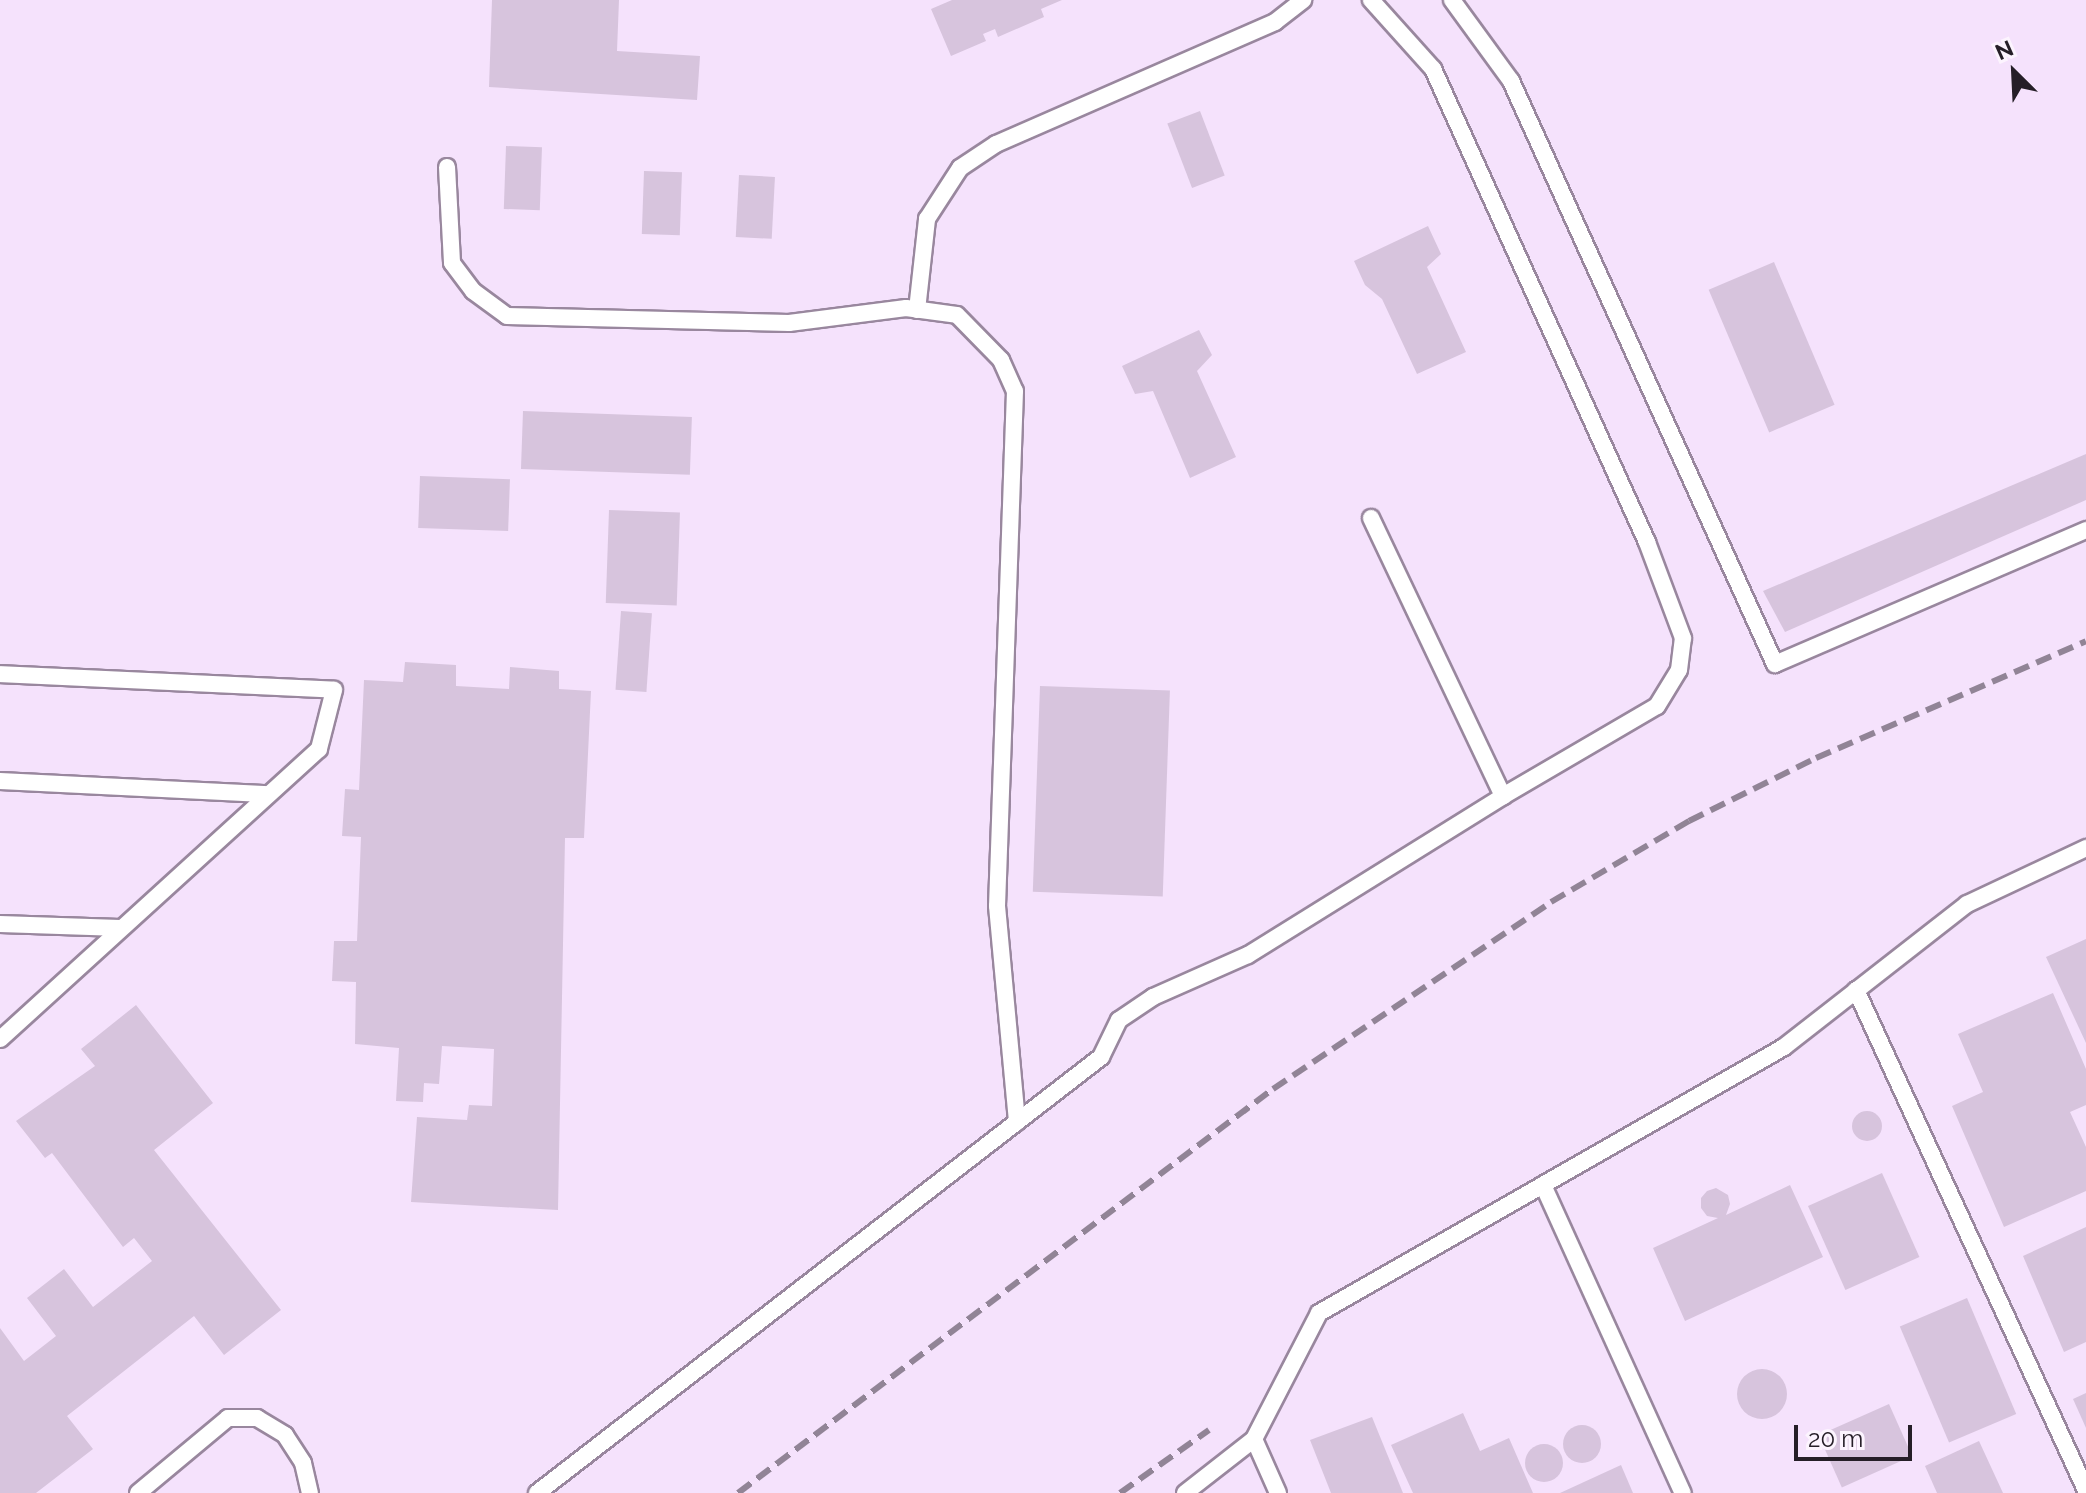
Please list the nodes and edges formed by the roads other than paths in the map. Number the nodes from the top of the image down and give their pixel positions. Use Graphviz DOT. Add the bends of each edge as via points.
graph roads {
  1 [pos="1303,0"];
  2 [pos="1371,0"];
  3 [pos="1452,0"];
  4 [pos="447,167"];
  5 [pos="917,310"];
  6 [pos="1371,518"];
  7 [pos="2086,530"];
  8 [pos="0,674"];
  9 [pos="0,781"];
  10 [pos="269,794"];
  11 [pos="1503,796"];
  12 [pos="2086,848"];
  13 [pos="0,924"];
  14 [pos="120,928"];
  15 [pos="1856,990"];
  16 [pos="0,1039"];
  17 [pos="1017,1122"];
  18 [pos="1543,1185"];
  19 [pos="1254,1439"];
  20 [pos="2086,1490"];
  21 [pos="138,1493"];
  22 [pos="310,1493"];
  23 [pos="537,1493"];
  24 [pos="1185,1493"];
  25 [pos="1278,1493"];
  26 [pos="1683,1493"];
  1 -- 5 [label="lane" via="1275,22 996,144 960,168 927,219"];
  2 -- 11 [label="lane" via="1433,69 1647,542 1683,638 1679,670 1657,706"];
  3 -- 7 [label="lane" via="1511,81 1775,664"];
  4 -- 5 [label="lane" via="452,263 473,291 507,316 789,323"];
  5 -- 17 [label="lane" via="957,315 1001,360 1015,391 997,906"];
  6 -- 11 [label="lane"];
  8 -- 10 [label="lane" via="334,690 319,749"];
  9 -- 10 [label="lane"];
  10 -- 14 [label="lane"];
  11 -- 17 [label="lane" via="1248,955 1153,997 1119,1020 1101,1057"];
  12 -- 15 [label="lane" via="1967,904"];
  13 -- 14 [label="lane"];
  14 -- 16 [label="lane"];
  15 -- 18 [label="lane" via="1784,1047"];
  15 -- 20 [label="lane"];
  17 -- 23 [label="lane"];
  18 -- 19 [label="lane" via="1319,1313"];
  18 -- 26 [label="lane"];
  19 -- 24 [label="lane"];
  19 -- 25 [label="lane"];
  21 -- 22 [label="lane" via="228,1418 257,1418 285,1435 303,1463"];
}
